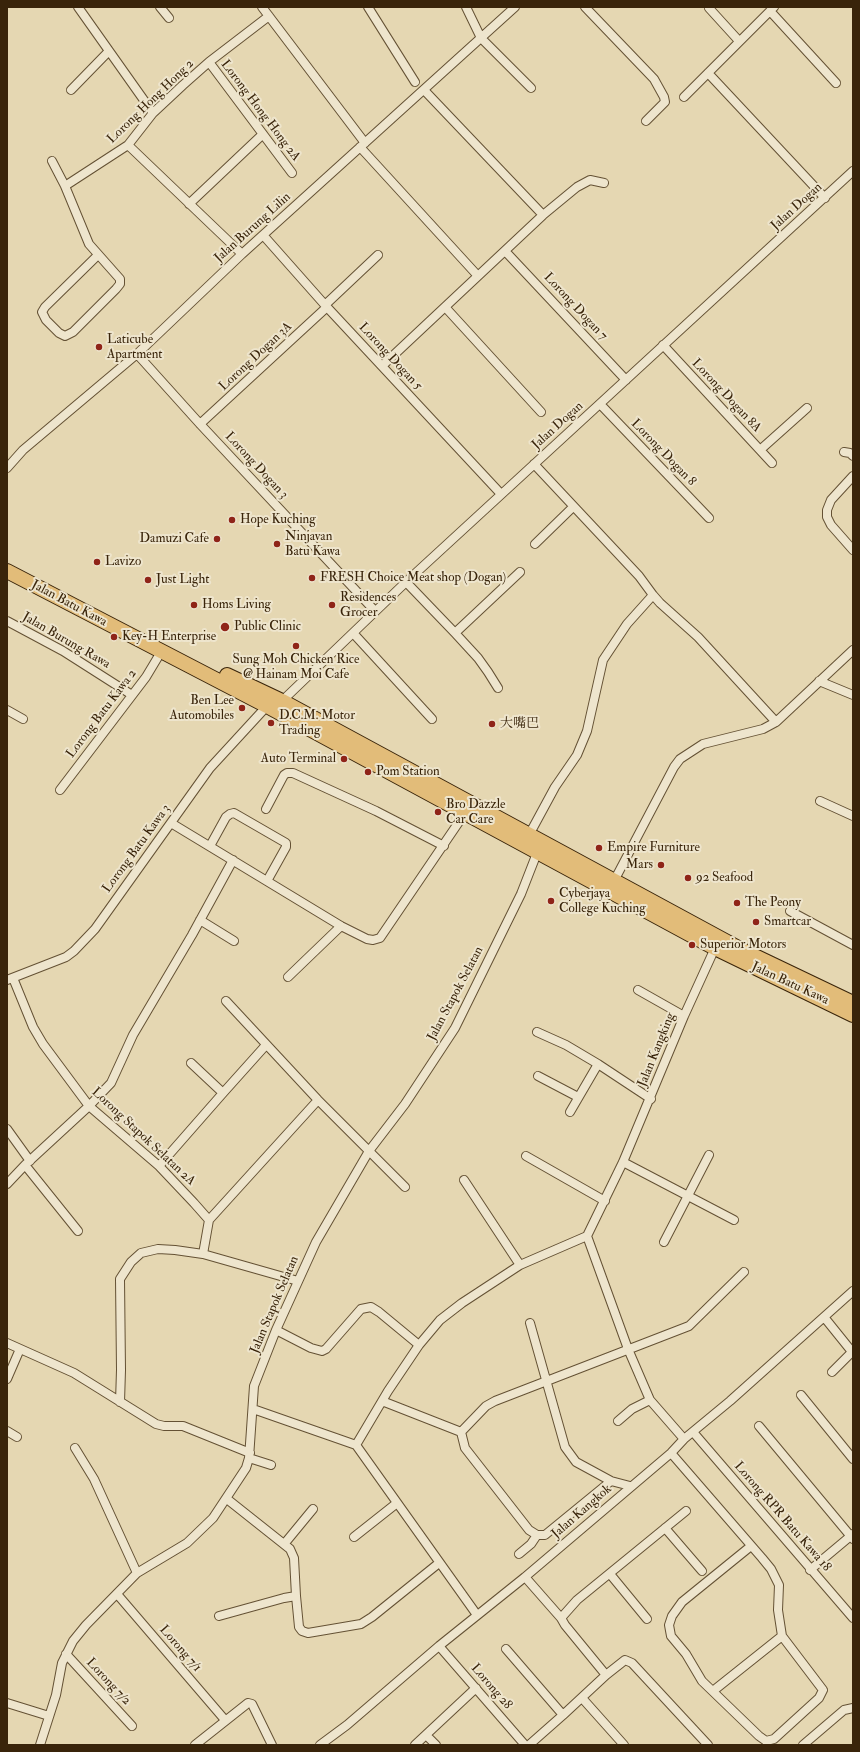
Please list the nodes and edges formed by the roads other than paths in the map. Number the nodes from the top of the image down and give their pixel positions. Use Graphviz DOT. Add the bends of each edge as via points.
graph roads {
  1 [pos="78,7"];
  2 [pos="160,7"];
  3 [pos="262,7"];
  4 [pos="368,7"];
  5 [pos="466,7"];
  6 [pos="515,7"];
  7 [pos="585,7"];
  8 [pos="709,8"];
  9 [pos="772,9"];
  10 [pos="269,16"];
  11 [pos="169,18"];
  12 [pos="481,38"];
  13 [pos="739,41"];
  14 [pos="109,51"];
  15 [pos="209,62"];
  16 [pos="708,73"];
  17 [pos="415,82"];
  18 [pos="836,83"];
  19 [pos="531,88"];
  20 [pos="71,90"];
  21 [pos="424,90"];
  22 [pos="684,97"];
  23 [pos="153,114"];
  24 [pos="646,121"];
  25 [pos="263,134"];
  26 [pos="128,145"];
  27 [pos="362,145"];
  28 [pos="52,161"];
  29 [pos="853,172"];
  30 [pos="292,173"];
  31 [pos="604,183"];
  32 [pos="65,186"];
  33 [pos="825,198"];
  34 [pos="189,204"];
  35 [pos="543,215"];
  36 [pos="263,235"];
  37 [pos="506,251"];
  38 [pos="242,254"];
  39 [pos="98,255"];
  40 [pos="378,255"];
  41 [pos="478,276"];
  42 [pos="326,306"];
  43 [pos="445,307"];
  44 [pos="663,346"];
  45 [pos="137,354"];
  46 [pos="382,366"];
  47 [pos="626,380"];
  48 [pos="600,404"];
  49 [pos="807,408"];
  50 [pos="541,412"];
  51 [pos="200,424"];
  52 [pos="760,450"];
  53 [pos="844,452"];
  54 [pos="853,456"];
  55 [pos="772,463"];
  56 [pos="534,464"];
  57 [pos="7,468"];
  58 [pos="853,476"];
  59 [pos="502,494"];
  60 [pos="573,507"];
  61 [pos="709,518"];
  62 [pos="535,544"];
  63 [pos="853,550"];
  64 [pos="7,561"];
  65 [pos="7,571"];
  66 [pos="520,572"];
  67 [pos="406,582"];
  68 [pos="653,595"];
  69 [pos="375,611"];
  70 [pos="7,621"];
  71 [pos="353,633"];
  72 [pos="455,633"];
  73 [pos="853,650"];
  74 [pos="161,652"];
  75 [pos="819,681"];
  76 [pos="498,688"];
  77 [pos="132,695"];
  78 [pos="853,695"];
  79 [pos="282,701"];
  80 [pos="267,706"];
  81 [pos="7,710"];
  82 [pos="23,719"];
  83 [pos="432,719"];
  84 [pos="776,722"];
  85 [pos="60,790"];
  86 [pos="820,801"];
  87 [pos="266,809"];
  88 [pos="465,813"];
  89 [pos="853,816"];
  90 [pos="171,823"];
  91 [pos="529,835"];
  92 [pos="210,846"];
  93 [pos="444,846"];
  94 [pos="537,853"];
  95 [pos="233,860"];
  96 [pos="267,881"];
  97 [pos="614,881"];
  98 [pos="790,911"];
  99 [pos="200,920"];
  100 [pos="341,926"];
  101 [pos="234,941"];
  102 [pos="853,945"];
  103 [pos="715,948"];
  104 [pos="288,977"];
  105 [pos="10,979"];
  106 [pos="638,990"];
  107 [pos="849,1000"];
  108 [pos="226,1001"];
  109 [pos="853,1015"];
  110 [pos="684,1016"];
  111 [pos="538,1032"];
  112 [pos="266,1045"];
  113 [pos="191,1063"];
  114 [pos="598,1064"];
  115 [pos="538,1076"];
  116 [pos="222,1093"];
  117 [pos="578,1097"];
  118 [pos="651,1099"];
  119 [pos="318,1100"];
  120 [pos="89,1106"];
  121 [pos="570,1112"];
  122 [pos="7,1129"];
  123 [pos="369,1151"];
  124 [pos="709,1155"];
  125 [pos="526,1156"];
  126 [pos="624,1162"];
  127 [pos="27,1163"];
  128 [pos="159,1166"];
  129 [pos="464,1180"];
  130 [pos="7,1184"];
  131 [pos="405,1188"];
  132 [pos="688,1195"];
  133 [pos="605,1201"];
  134 [pos="209,1220"];
  135 [pos="734,1220"];
  136 [pos="78,1231"];
  137 [pos="587,1236"];
  138 [pos="664,1242"];
  139 [pos="203,1254"];
  140 [pos="520,1265"];
  141 [pos="744,1272"];
  142 [pos="298,1281"];
  143 [pos="853,1291"];
  144 [pos="824,1317"];
  145 [pos="530,1323"];
  146 [pos="276,1330"];
  147 [pos="7,1342"];
  148 [pos="419,1346"];
  149 [pos="20,1349"];
  150 [pos="628,1349"];
  151 [pos="852,1352"];
  152 [pos="832,1372"];
  153 [pos="7,1379"];
  154 [pos="546,1381"];
  155 [pos="801,1395"];
  156 [pos="650,1400"];
  157 [pos="382,1401"];
  158 [pos="120,1402"];
  159 [pos="253,1409"];
  160 [pos="618,1421"];
  161 [pos="759,1426"];
  162 [pos="7,1432"];
  163 [pos="461,1432"];
  164 [pos="693,1432"];
  165 [pos="17,1437"];
  166 [pos="684,1439"];
  167 [pos="356,1445"];
  168 [pos="75,1448"];
  169 [pos="671,1453"];
  170 [pos="249,1455"];
  171 [pos="853,1459"];
  172 [pos="271,1465"];
  173 [pos="611,1481"];
  174 [pos="630,1486"];
  175 [pos="227,1499"];
  176 [pos="397,1503"];
  177 [pos="313,1509"];
  178 [pos="686,1511"];
  179 [pos="665,1528"];
  180 [pos="537,1535"];
  181 [pos="852,1536"];
  182 [pos="354,1537"];
  183 [pos="285,1543"];
  184 [pos="752,1546"];
  185 [pos="519,1554"];
  186 [pos="439,1563"];
  187 [pos="810,1570"];
  188 [pos="702,1571"];
  189 [pos="137,1573"];
  190 [pos="610,1574"];
  191 [pos="525,1577"];
  192 [pos="117,1594"];
  193 [pos="296,1596"];
  194 [pos="477,1615"];
  195 [pos="219,1616"];
  196 [pos="561,1618"];
  197 [pos="853,1618"];
  198 [pos="647,1619"];
  199 [pos="782,1636"];
  200 [pos="438,1646"];
  201 [pos="506,1649"];
  202 [pos="66,1654"];
  203 [pos="606,1675"];
  204 [pos="476,1688"];
  205 [pos="713,1691"];
  206 [pos="582,1698"];
  207 [pos="7,1703"];
  208 [pos="853,1708"];
  209 [pos="563,1715"];
  210 [pos="49,1716"];
  211 [pos="225,1720"];
  212 [pos="132,1726"];
  213 [pos="426,1734"];
  214 [pos="40,1745"];
  215 [pos="195,1745"];
  216 [pos="272,1745"];
  217 [pos="320,1745"];
  218 [pos="415,1745"];
  219 [pos="436,1745"];
  220 [pos="525,1745"];
  221 [pos="528,1745"];
  222 [pos="624,1745"];
  223 [pos="708,1745"];
  224 [pos="803,1745"];
  1 -- 14 [label="street"];
  2 -- 11 [label="street"];
  3 -- 10 [label="street"];
  4 -- 17 [label="street"];
  5 -- 12 [label="street"];
  6 -- 12 [label="street, Jalan Burung Lilin"];
  7 -- 24 [label="street" via="654,79 664,97 665,102"];
  8 -- 13 [label="street"];
  9 -- 13 [label="street"];
  9 -- 18 [label="street"];
  10 -- 15 [label="street, Lorong Hong Hong 2"];
  10 -- 27 [label="street"];
  12 -- 19 [label="street"];
  12 -- 21 [label="street, Jalan Burung Lilin"];
  13 -- 16 [label="street"];
  14 -- 20 [label="street"];
  14 -- 23 [label="street"];
  15 -- 23 [label="street, Lorong Hong Hong 2"];
  15 -- 25 [label="street, Lorong Hong Hong 2A"];
  16 -- 22 [label="street"];
  16 -- 33 [label="street"];
  21 -- 27 [label="street, Jalan Burung Lilin"];
  21 -- 35 [label="street"];
  23 -- 26 [label="street, Lorong Hong Hong 2"];
  25 -- 30 [label="street, Lorong Hong Hong 2A"];
  25 -- 34 [label="street"];
  26 -- 32 [label="street, Lorong Hong Hong 2"];
  26 -- 34 [label="street"];
  27 -- 36 [label="street, Jalan Burung Lilin"];
  27 -- 41 [label="street"];
  28 -- 32 [label="street"];
  29 -- 33 [label="street, Jalan Dogan"];
  31 -- 35 [label="street" via="590,180 585,182"];
  32 -- 39 [label="street" via="89,244"];
  33 -- 44 [label="street, Jalan Dogan"];
  34 -- 38 [label="street"];
  35 -- 37 [label="street"];
  36 -- 38 [label="street, Jalan Burung Lilin"];
  36 -- 42 [label="street, Lorong Dogan 5"];
  37 -- 41 [label="street"];
  37 -- 47 [label="street, Lorong Dogan 7"];
  38 -- 45 [label="street, Jalan Burung Lilin"];
  39 -- 39 [label="street" via="42,312 46,320 65,336 73,332 120,284 120,279"];
  40 -- 42 [label="street, Lorong Dogan 3A"];
  41 -- 43 [label="street"];
  42 -- 46 [label="street, Lorong Dogan 5"];
  42 -- 51 [label="street, Lorong Dogan 3A"];
  43 -- 46 [label="street"];
  43 -- 50 [label="street"];
  44 -- 47 [label="street, Jalan Dogan"];
  44 -- 52 [label="street, Lorong Dogan 8A"];
  45 -- 51 [label="street, Lorong Dogan 3"];
  45 -- 57 [label="street, Jalan Burung Lilin" via="23,450"];
  46 -- 59 [label="street, Lorong Dogan 5"];
  47 -- 48 [label="street, Jalan Dogan"];
  48 -- 56 [label="street, Jalan Dogan"];
  48 -- 61 [label="street, Lorong Dogan 8"];
  49 -- 52 [label="street"];
  51 -- 69 [label="street, Lorong Dogan 3"];
  52 -- 55 [label="street, Lorong Dogan 8A"];
  53 -- 54 [label="street"];
  56 -- 59 [label="street, Jalan Dogan"];
  56 -- 60 [label="street"];
  58 -- 63 [label="street" via="831,500 827,510 831,525"];
  59 -- 67 [label="street, Jalan Dogan"];
  60 -- 62 [label="street"];
  60 -- 68 [label="street" via="639,576"];
  64 -- 79 [label="highway, Jalan Batu Kawa" via="172,648"];
  65 -- 74 [label="highway, Jalan Batu Kawa"];
  66 -- 72 [label="street"];
  67 -- 69 [label="street, Jalan Dogan"];
  67 -- 72 [label="street"];
  68 -- 84 [label="street" via="698,637"];
  68 -- 91 [label="street" via="627,624 603,660 587,731 577,755 555,787"];
  69 -- 71 [label="street, Jalan Dogan"];
  70 -- 77 [label="street, Jalan Burung Rawa" via="63,651"];
  71 -- 79 [label="street, Jalan Dogan"];
  71 -- 83 [label="street"];
  72 -- 76 [label="street"];
  73 -- 75 [label="street"];
  74 -- 77 [label="street, Lorong Batu Kawa 2"];
  74 -- 80 [label="highway, Jalan Batu Kawa"];
  75 -- 78 [label="street"];
  75 -- 84 [label="street"];
  77 -- 85 [label="street, Lorong Batu Kawa 2"];
  79 -- 91 [label="highway, Jalan Batu Kawa"];
  80 -- 88 [label="highway, Jalan Batu Kawa"];
  80 -- 90 [label="street, Lorong Batu Kawa 3" via="210,768"];
  81 -- 82 [label="street"];
  84 -- 97 [label="street" via="763,729 703,744 680,759"];
  86 -- 89 [label="street"];
  87 -- 93 [label="street" via="284,775 293,773"];
  88 -- 93 [label="street"];
  88 -- 94 [label="highway, Jalan Batu Kawa"];
  90 -- 92 [label="street"];
  90 -- 105 [label="street, Lorong Batu Kawa 3" via="95,929 74,951 66,957"];
  91 -- 97 [label="highway, Jalan Batu Kawa"];
  92 -- 95 [label="street"];
  92 -- 96 [label="street" via="226,817 234,813 286,843"];
  93 -- 100 [label="street" via="380,938 367,939"];
  94 -- 103 [label="highway, Jalan Batu Kawa"];
  94 -- 123 [label="street, Jalan Stapok Selatan" via="521,894 455,1028 405,1104"];
  95 -- 96 [label="street"];
  95 -- 99 [label="street"];
  96 -- 100 [label="street"];
  97 -- 107 [label="highway, Jalan Batu Kawa" via="740,950"];
  98 -- 102 [label="street"];
  99 -- 101 [label="street"];
  99 -- 120 [label="street" via="133,1035 111,1083"];
  100 -- 104 [label="street"];
  103 -- 109 [label="highway, Jalan Batu Kawa"];
  103 -- 110 [label="street, Jalan Kangking"];
  105 -- 120 [label="street, Lorong Stapok Selatan 2A" via="43,1044"];
  106 -- 110 [label="street"];
  108 -- 112 [label="street"];
  110 -- 118 [label="street, Jalan Kangking"];
  111 -- 114 [label="street"];
  112 -- 116 [label="street"];
  112 -- 119 [label="street"];
  113 -- 116 [label="street"];
  114 -- 117 [label="street"];
  114 -- 118 [label="street"];
  115 -- 117 [label="street"];
  116 -- 128 [label="street"];
  117 -- 121 [label="street"];
  118 -- 126 [label="street, Jalan Kangking"];
  119 -- 123 [label="street"];
  119 -- 134 [label="street"];
  120 -- 127 [label="street"];
  120 -- 128 [label="street, Lorong Stapok Selatan 2A"];
  122 -- 127 [label="street"];
  123 -- 131 [label="street"];
  123 -- 142 [label="street, Jalan Stapok Selatan" via="316,1242"];
  124 -- 132 [label="street"];
  125 -- 133 [label="street"];
  126 -- 132 [label="street"];
  126 -- 133 [label="street, Jalan Kangking"];
  127 -- 130 [label="street"];
  127 -- 136 [label="street"];
  128 -- 134 [label="street, Lorong Stapok Selatan 2A"];
  129 -- 140 [label="street"];
  132 -- 135 [label="street"];
  132 -- 138 [label="street"];
  133 -- 137 [label="street, Jalan Kangking"];
  134 -- 139 [label="street"];
  137 -- 140 [label="street"];
  137 -- 150 [label="street"];
  139 -- 142 [label="street"];
  139 -- 158 [label="street" via="149,1250 141,1253 124,1270 119,1290"];
  140 -- 148 [label="street" via="440,1320"];
  141 -- 150 [label="street" via="689,1326"];
  142 -- 146 [label="street, Jalan Stapok Selatan"];
  143 -- 144 [label="street, Jalan Kangkok"];
  144 -- 151 [label="street"];
  144 -- 164 [label="street, Jalan Kangkok"];
  145 -- 154 [label="street"];
  146 -- 148 [label="street" via="311,1348 322,1350 361,1309 371,1307"];
  146 -- 159 [label="street, Jalan Stapok Selatan" via="254,1386"];
  147 -- 149 [label="street"];
  148 -- 157 [label="street"];
  149 -- 153 [label="street"];
  149 -- 158 [label="street" via="74,1373"];
  150 -- 154 [label="street"];
  150 -- 156 [label="street"];
  151 -- 152 [label="street"];
  154 -- 163 [label="street" via="491,1404"];
  154 -- 173 [label="street" via="565,1447 576,1462"];
  155 -- 171 [label="street"];
  156 -- 160 [label="street" via="632,1409"];
  156 -- 166 [label="street"];
  157 -- 163 [label="street"];
  157 -- 167 [label="street"];
  158 -- 170 [label="street" via="156,1424 183,1426"];
  159 -- 167 [label="street"];
  159 -- 170 [label="street, Jalan Stapok Selatan"];
  161 -- 181 [label="street"];
  162 -- 165 [label="street"];
  163 -- 180 [label="street" via="465,1448 530,1530"];
  164 -- 166 [label="street, Jalan Kangkok"];
  164 -- 187 [label="street, Lorong RPR Batu Kawa 18"];
  166 -- 169 [label="street, Jalan Kangkok"];
  167 -- 176 [label="street"];
  168 -- 189 [label="street" via="94,1479"];
  169 -- 174 [label="street, Jalan Kangkok"];
  169 -- 184 [label="street"];
  170 -- 172 [label="street"];
  170 -- 175 [label="street, Jalan Stapok Selatan" via="246,1468"];
  173 -- 174 [label="street"];
  173 -- 180 [label="street" via="545,1535"];
  174 -- 191 [label="street, Jalan Kangkok"];
  175 -- 183 [label="street"];
  175 -- 189 [label="street, Jalan Stapok Selatan" via="213,1518 187,1543"];
  176 -- 182 [label="street"];
  176 -- 186 [label="street"];
  177 -- 183 [label="street"];
  178 -- 179 [label="street"];
  179 -- 188 [label="street"];
  179 -- 190 [label="street"];
  180 -- 185 [label="street"];
  181 -- 187 [label="street"];
  183 -- 193 [label="street" via="294,1558"];
  184 -- 199 [label="street" via="771,1569 779,1585 778,1610"];
  184 -- 205 [label="street" via="682,1602 669,1625 671,1636 686,1654 702,1681"];
  186 -- 193 [label="street" via="361,1624 308,1633 302,1631 299,1626"];
  186 -- 194 [label="street"];
  187 -- 197 [label="street, Lorong RPR Batu Kawa 18"];
  189 -- 192 [label="street, Jalan Stapok Selatan"];
  190 -- 196 [label="street" via="577,1600"];
  190 -- 198 [label="street"];
  191 -- 194 [label="street, Jalan Kangkok"];
  191 -- 196 [label="street"];
  192 -- 202 [label="street, Jalan Stapok Selatan" via="86,1625"];
  192 -- 211 [label="street, Lorong 7/1"];
  193 -- 195 [label="street"];
  194 -- 200 [label="street, Jalan Kangkok"];
  196 -- 203 [label="street"];
  199 -- 205 [label="street"];
  199 -- 205 [label="street" via="823,1690 820,1698 774,1739 766,1741 759,1736"];
  200 -- 204 [label="street, Lorong 28"];
  200 -- 217 [label="street, Jalan Kangkok"];
  201 -- 209 [label="street"];
  202 -- 210 [label="street, Jalan Stapok Selatan"];
  202 -- 212 [label="street, Lorong 7/2"];
  203 -- 206 [label="street"];
  203 -- 223 [label="street" via="624,1660 632,1663"];
  204 -- 213 [label="street"];
  204 -- 220 [label="street, Lorong 28"];
  206 -- 209 [label="street"];
  206 -- 222 [label="street"];
  207 -- 210 [label="street"];
  208 -- 224 [label="street" via="844,1710"];
  209 -- 221 [label="street"];
  210 -- 214 [label="street, Jalan Stapok Selatan"];
  211 -- 215 [label="street"];
  211 -- 216 [label="street" via="245,1704 252,1704"];
  213 -- 218 [label="street"];
  213 -- 219 [label="street"];
}
